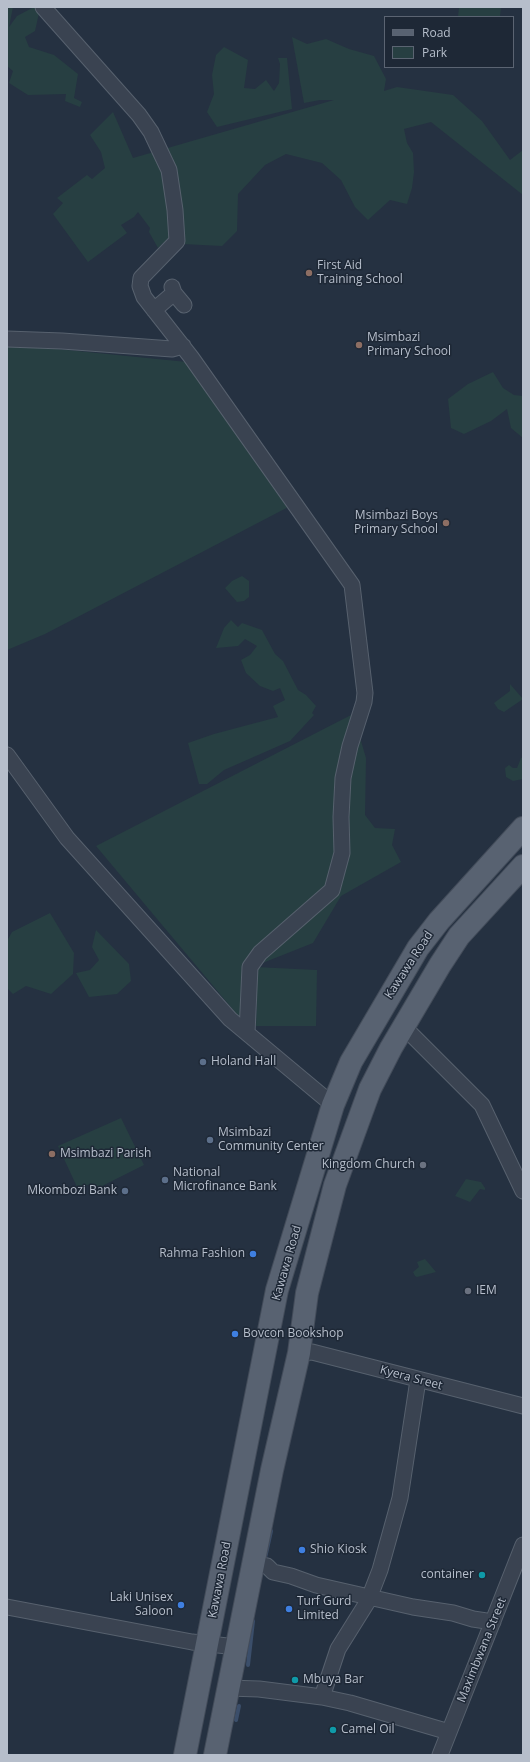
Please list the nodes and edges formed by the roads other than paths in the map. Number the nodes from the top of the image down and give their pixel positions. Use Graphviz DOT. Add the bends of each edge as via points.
graph roads {
  1 [pos="43,7"];
  2 [pos="184,305"];
  3 [pos="154,310"];
  4 [pos="7,339"];
  5 [pos="183,346"];
  6 [pos="7,755"];
  7 [pos="523,828"];
  8 [pos="523,866"];
  9 [pos="402,1031"];
  10 [pos="247,1033"];
  11 [pos="334,1105"];
  12 [pos="523,1191"];
  13 [pos="299,1353"];
  14 [pos="418,1380"];
  15 [pos="523,1406"];
  16 [pos="523,1545"];
  17 [pos="252,1564"];
  18 [pos="369,1596"];
  19 [pos="7,1607"];
  20 [pos="493,1622"];
  21 [pos="207,1643"];
  22 [pos="236,1647"];
  23 [pos="228,1688"];
  24 [pos="322,1697"];
  25 [pos="449,1732"];
  26 [pos="443,1754"];
  27 [pos="185,1755"];
  28 [pos="215,1755"];
  1 -- 3 [label="street" via="140,115 169,170 177,241 141,278 140,286 144,297"];
  2 -- 3 [label="street" via="173,290"];
  3 -- 5 [label="street"];
  4 -- 5 [label="street" via="172,349"];
  5 -- 10 [label="street" via="352,585 362,657 364,702 343,778 342,853 332,890 260,953 250,967"];
  6 -- 10 [label="street" via="67,838 230,1019"];
  7 -- 11 [label="main road, Kawawa Road" via="418,948 351,1062"];
  8 -- 9 [label="main road" via="459,936"];
  9 -- 12 [label="street" via="409,1032 482,1105"];
  9 -- 13 [label="main road" via="370,1088 335,1185 308,1293"];
  10 -- 11 [label="street"];
  11 -- 21 [label="main road, Kawawa Road" via="277,1290"];
  13 -- 14 [label="street, Kyera Sreet" via="312,1352"];
  13 -- 17 [label="main road"];
  14 -- 15 [label="street, Kyera Sreet"];
  14 -- 18 [label="street" via="400,1498 380,1570"];
  16 -- 20 [label="street, Maximbwana Street"];
  17 -- 18 [label="street" via="268,1566 273,1572 316,1584"];
  17 -- 22 [label="main road"];
  18 -- 20 [label="street"];
  18 -- 24 [label="street" via="338,1648"];
  19 -- 21 [label="street"];
  20 -- 25 [label="street, Maximbwana Street"];
  21 -- 22 [label="street"];
  21 -- 27 [label="main road, Kawawa Road"];
  22 -- 23 [label="main road"];
  23 -- 24 [label="street"];
  23 -- 28 [label="main road"];
  24 -- 25 [label="street"];
  25 -- 26 [label="street, Maximbwana Street"];
}
